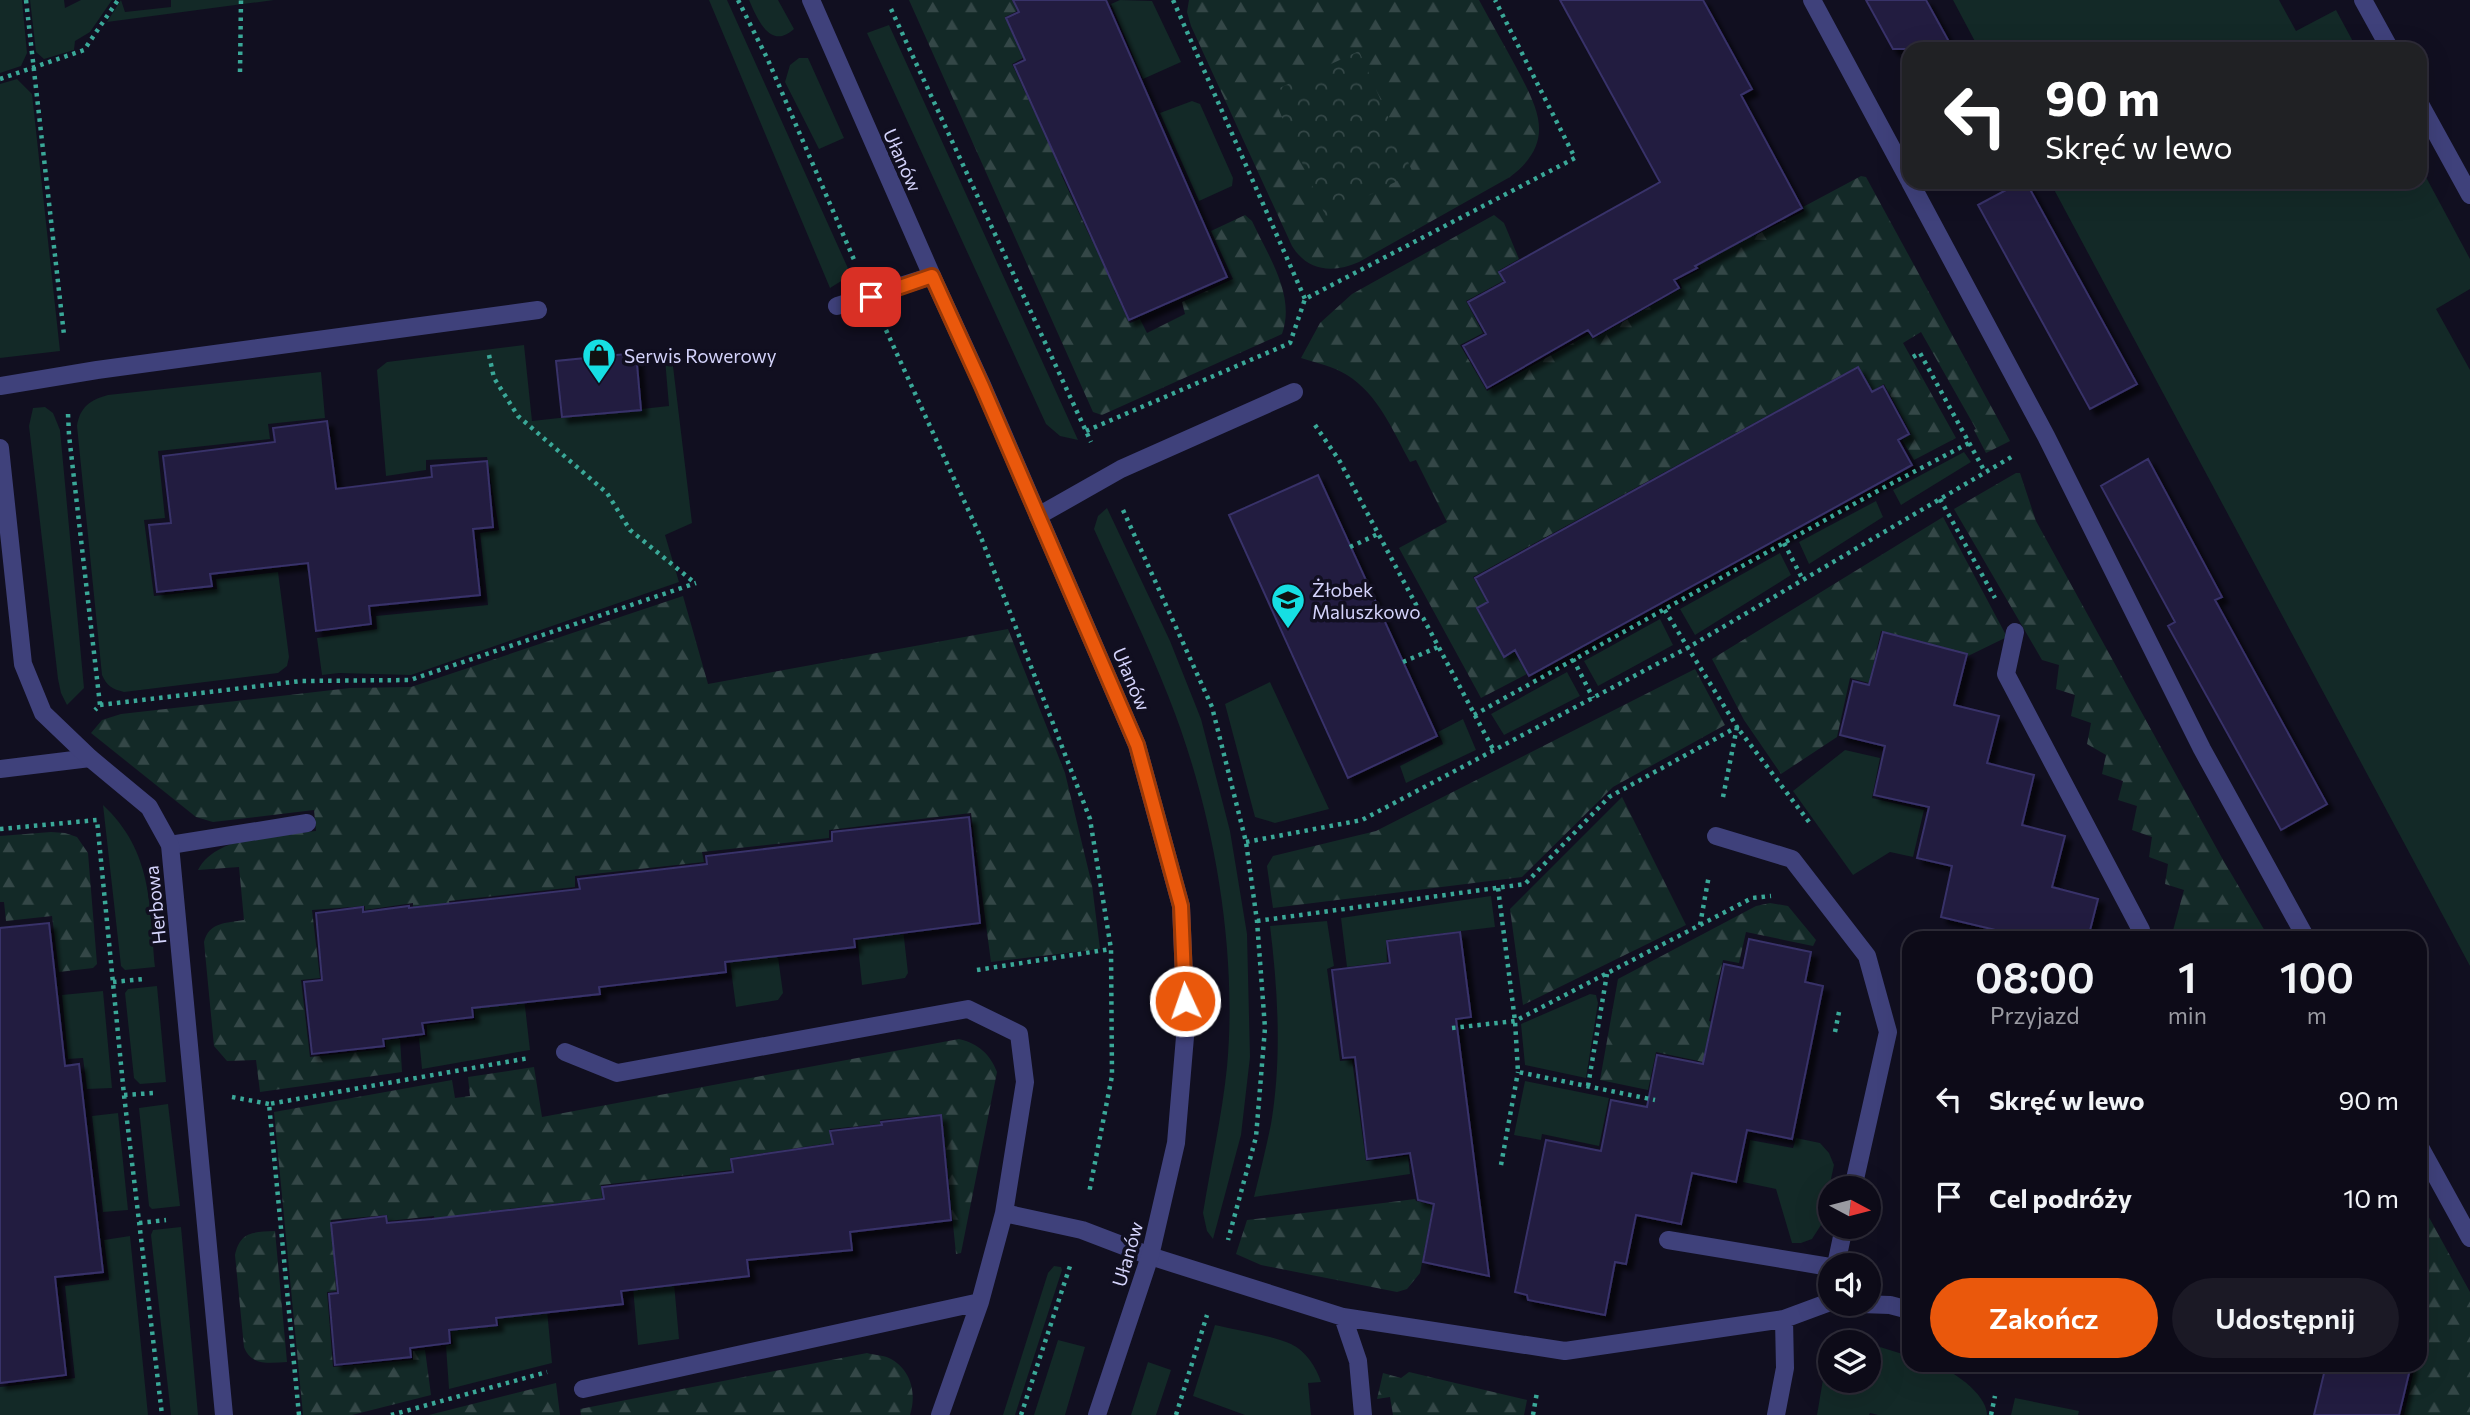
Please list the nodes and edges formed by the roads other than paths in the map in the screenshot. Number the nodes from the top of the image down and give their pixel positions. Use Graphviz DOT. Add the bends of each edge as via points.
graph roads {
  1 [pos="811,0"];
  2 [pos="1812,0"];
  3 [pos="2363,0"];
  4 [pos="2386,42"];
  5 [pos="2427,117"];
  6 [pos="1902,166"];
  7 [pos="1914,189"];
  8 [pos="2470,195"];
  9 [pos="932,276"];
  10 [pos="837,306"];
  11 [pos="538,310"];
  12 [pos="0,386"];
  13 [pos="1294,392"];
  14 [pos="0,448"];
  15 [pos="1038,516"];
  16 [pos="2015,632"];
  17 [pos="90,758"];
  18 [pos="0,769"];
  19 [pos="307,823"];
  20 [pos="1716,836"];
  21 [pos="170,845"];
  22 [pos="2141,931"];
  23 [pos="2302,931"];
  24 [pos="565,1052"];
  25 [pos="2427,1160"];
  26 [pos="1856,1176"];
  27 [pos="1004,1213"];
  28 [pos="2470,1238"];
  29 [pos="1668,1240"];
  30 [pos="1150,1256"];
  31 [pos="1818,1264"];
  32 [pos="980,1302"];
  33 [pos="1881,1305"];
  34 [pos="1818,1306"];
  35 [pos="1902,1308"];
  36 [pos="1343,1317"];
  37 [pos="1784,1319"];
  38 [pos="583,1390"];
  39 [pos="224,1415"];
  40 [pos="940,1415"];
  41 [pos="1097,1415"];
  42 [pos="1363,1415"];
  43 [pos="1776,1415"];
  1 -- 9 [label="street, Ułanów"];
  2 -- 6 [label="street"];
  3 -- 4 [label="street"];
  5 -- 8 [label="street"];
  7 -- 23 [label="street" via="2046,436 2202,749"];
  9 -- 10 [label="street"];
  9 -- 15 [label="street, Ułanów"];
  11 -- 12 [label="street"];
  13 -- 15 [label="street" via="1121,469"];
  14 -- 17 [label="street, Herbowa" via="23,664 43,713"];
  15 -- 30 [label="street, Ułanów" via="1137,745 1181,906 1186,1025 1177,1143"];
  16 -- 22 [label="street" via="2006,674"];
  17 -- 18 [label="street"];
  17 -- 21 [label="street, Herbowa" via="149,807"];
  19 -- 21 [label="street"];
  20 -- 26 [label="street" via="1792,859 1867,956 1888,1032"];
  21 -- 39 [label="street, Herbowa"];
  24 -- 27 [label="street" via="617,1073 968,1009 1019,1034 1025,1082"];
  25 -- 28 [label="street"];
  27 -- 30 [label="street" via="1082,1230"];
  27 -- 32 [label="street"];
  29 -- 31 [label="street"];
  30 -- 36 [label="street"];
  30 -- 41 [label="street, Ułanów"];
  32 -- 38 [label="street"];
  32 -- 40 [label="street"];
  33 -- 35 [label="street"];
  34 -- 37 [label="street"];
  36 -- 37 [label="street" via="1564,1351"];
  36 -- 42 [label="street" via="1359,1361"];
  37 -- 43 [label="street" via="1785,1368"];
}
